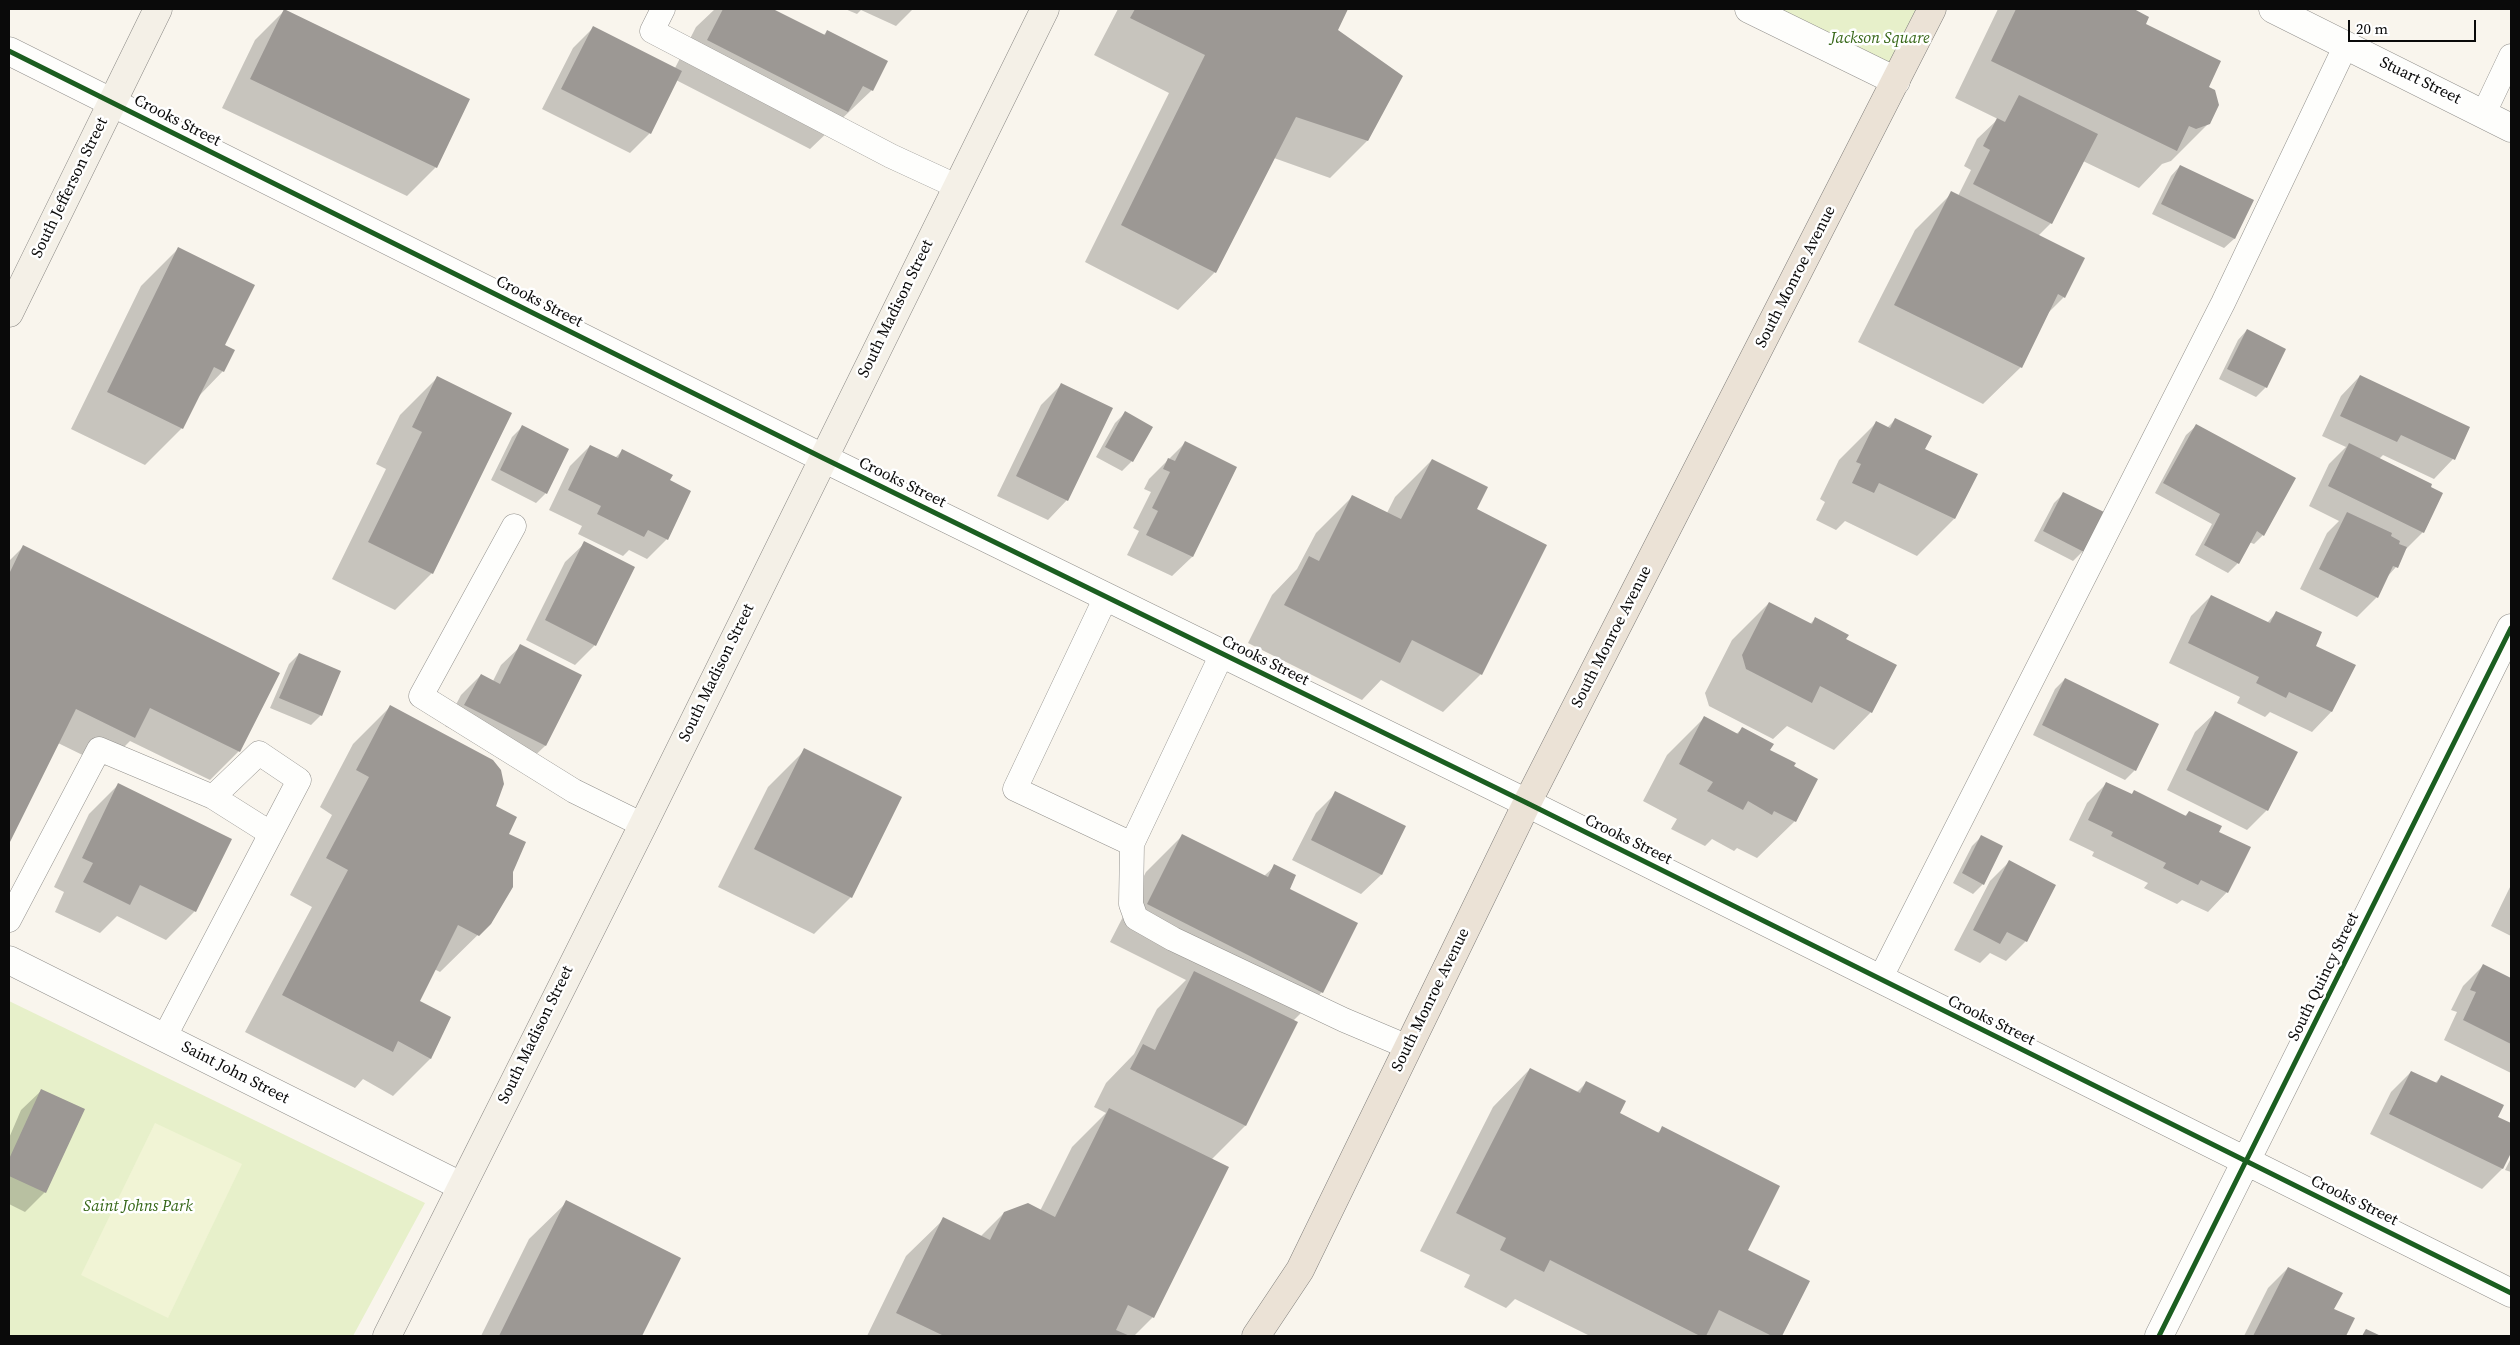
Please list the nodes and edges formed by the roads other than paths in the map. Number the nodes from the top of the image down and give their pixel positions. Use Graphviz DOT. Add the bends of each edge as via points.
graph roads {
  1 [pos="158,9"];
  2 [pos="663,9"];
  3 [pos="1045,9"];
  4 [pos="1748,9"];
  5 [pos="1932,9"];
  6 [pos="2273,9"];
  7 [pos="2346,45"];
  8 [pos="9,51"];
  9 [pos="2511,56"];
  10 [pos="1896,81"];
  11 [pos="112,102"];
  12 [pos="2483,114"];
  13 [pos="2511,128"];
  14 [pos="956,186"];
  15 [pos="9,313"];
  16 [pos="823,458"];
  17 [pos="514,526"];
  18 [pos="1106,597"];
  19 [pos="2511,628"];
  20 [pos="1222,654"];
  21 [pos="213,797"];
  22 [pos="1527,804"];
  23 [pos="643,825"];
  24 [pos="270,833"];
  25 [pos="1132,844"];
  26 [pos="9,920"];
  27 [pos="9,960"];
  28 [pos="1880,979"];
  29 [pos="164,1038"];
  30 [pos="1408,1047"];
  31 [pos="2246,1162"];
  32 [pos="461,1186"];
  33 [pos="1300,1270"];
  34 [pos="2511,1292"];
  35 [pos="387,1336"];
  36 [pos="1256,1336"];
  37 [pos="1280,1336"];
  38 [pos="2159,1336"];
  1 -- 11 [label="main road, South Jefferson Street"];
  2 -- 14 [label="lane" via="652,31 891,156"];
  3 -- 14 [label="main road, South Madison Street"];
  4 -- 10 [label="street"];
  5 -- 10 [label="main road, South Monroe Avenue"];
  6 -- 7 [label="street, Stuart Street"];
  7 -- 12 [label="street, Stuart Street"];
  7 -- 28 [label="lane" via="2223,303"];
  8 -- 11 [label="street, Crooks Street"];
  9 -- 12 [label="lane"];
  10 -- 22 [label="main road, South Monroe Avenue"];
  11 -- 15 [label="main road, South Jefferson Street"];
  11 -- 16 [label="street, Crooks Street"];
  12 -- 13 [label="street, Stuart Street"];
  14 -- 16 [label="main road, South Madison Street"];
  16 -- 18 [label="street, Crooks Street"];
  16 -- 23 [label="main road, South Madison Street"];
  17 -- 23 [label="lane" via="421,696 574,791"];
  18 -- 20 [label="street, Crooks Street"];
  18 -- 25 [label="lane" via="1015,789"];
  19 -- 31 [label="street, South Quincy Street"];
  20 -- 22 [label="street, Crooks Street"];
  20 -- 25 [label="lane"];
  21 -- 24 [label="lane"];
  21 -- 24 [label="lane" via="258,753 299,780"];
  21 -- 26 [label="lane" via="99,749"];
  22 -- 28 [label="street, Crooks Street"];
  22 -- 30 [label="main road, South Monroe Avenue"];
  23 -- 32 [label="main road, South Madison Street"];
  24 -- 29 [label="lane"];
  25 -- 30 [label="lane" via="1132,904 1136,918 1173,939"];
  27 -- 29 [label="street, Saint John Street"];
  28 -- 31 [label="street, Crooks Street"];
  29 -- 32 [label="street, Saint John Street"];
  30 -- 33 [label="main road, South Monroe Avenue"];
  31 -- 34 [label="street, Crooks Street"];
  31 -- 38 [label="street, South Quincy Street"];
  32 -- 35 [label="main road, South Madison Street"];
  33 -- 36 [label="main road, South Monroe Avenue"];
  33 -- 37 [label="main road, South Monroe Avenue"];
}
